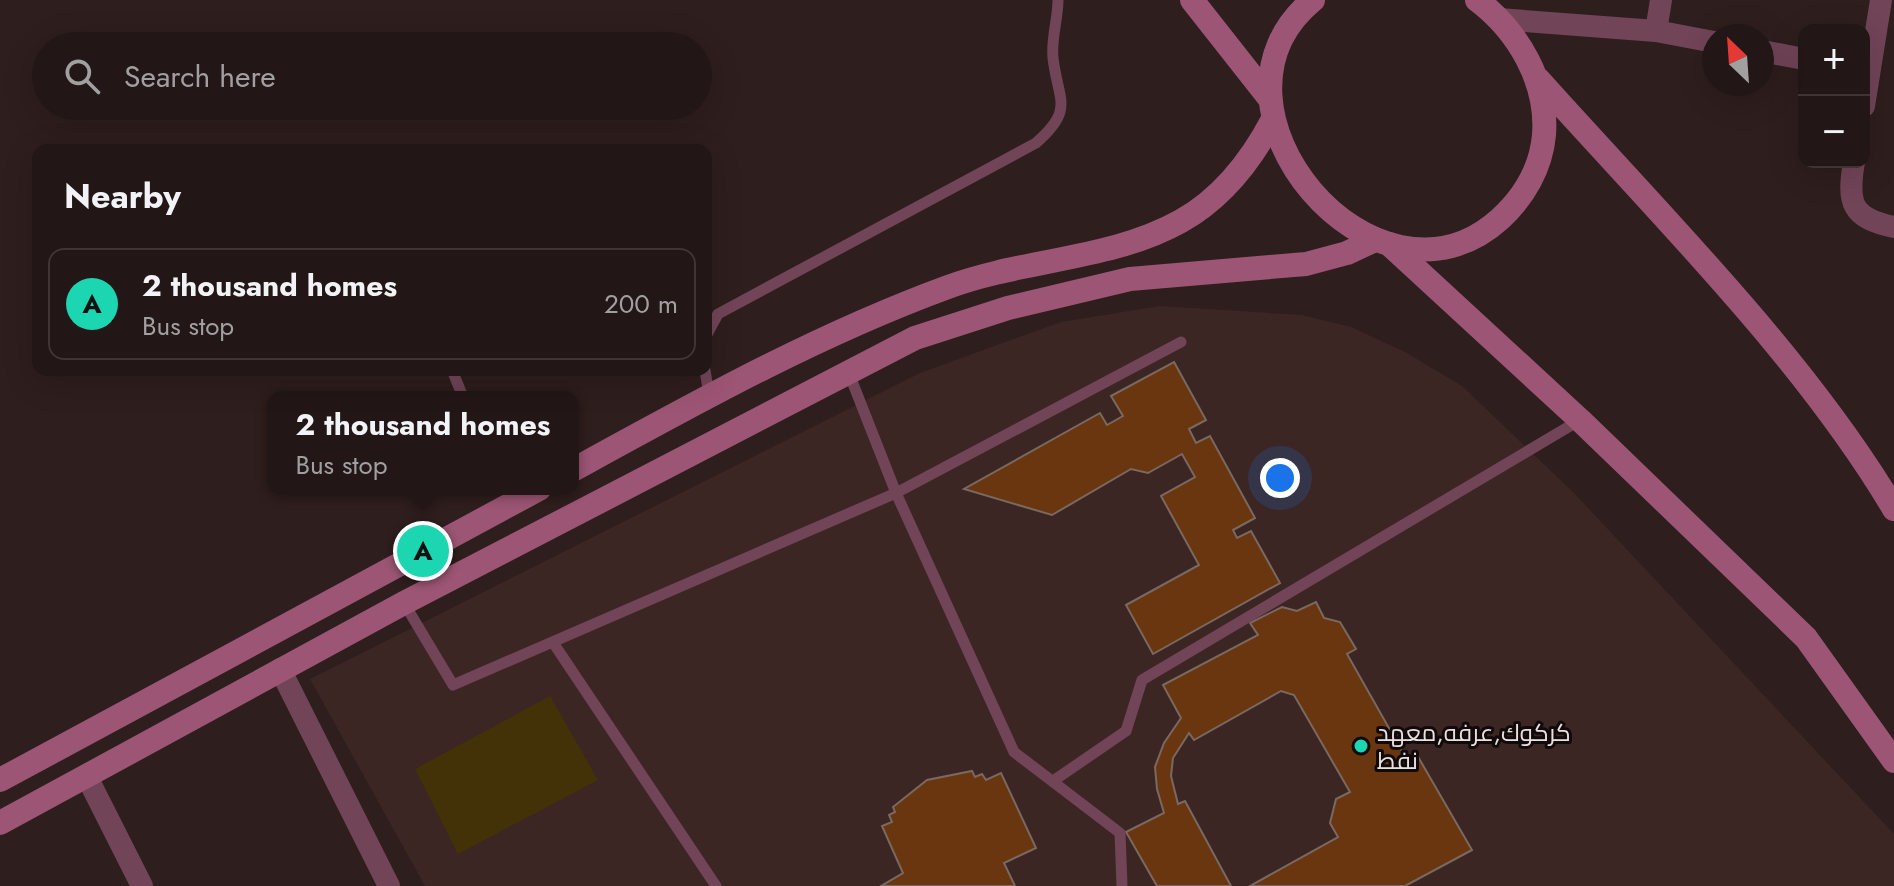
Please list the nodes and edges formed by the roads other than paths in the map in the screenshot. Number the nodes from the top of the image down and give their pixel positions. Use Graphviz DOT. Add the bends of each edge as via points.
graph roads {
  1 [pos="1058,0"];
  2 [pos="1192,0"];
  3 [pos="1313,0"];
  4 [pos="1477,0"];
  5 [pos="1661,0"];
  6 [pos="1881,0"];
  7 [pos="1499,19"];
  8 [pos="1656,31"];
  9 [pos="1702,40"];
  10 [pos="1774,53"];
  11 [pos="1870,56"];
  12 [pos="1798,58"];
  13 [pos="1535,75"];
  14 [pos="1271,109"];
  15 [pos="1853,168"];
  16 [pos="1894,227"];
  17 [pos="1382,242"];
  18 [pos="712,325"];
  19 [pos="1181,342"];
  20 [pos="847,370"];
  21 [pos="706,376"];
  22 [pos="709,395"];
  23 [pos="1580,420"];
  24 [pos="579,467"];
  25 [pos="896,493"];
  26 [pos="511,496"];
  27 [pos="1894,509"];
  28 [pos="404,603"];
  29 [pos="554,644"];
  30 [pos="280,669"];
  31 [pos="1894,761"];
  32 [pos="87,777"];
  33 [pos="0,780"];
  34 [pos="1053,781"];
  35 [pos="0,823"];
  36 [pos="142,886"];
  37 [pos="389,886"];
  38 [pos="716,886"];
  39 [pos="1122,886"];
  1 -- 18 [label="lane" via="1053,58 1064,107 1056,125 1036,143 718,314"];
  2 -- 14 [label="street"];
  3 -- 14 [label="street" via="1275,57"];
  4 -- 7 [label="street"];
  5 -- 8 [label="street"];
  6 -- 11 [label="street"];
  7 -- 8 [label="street"];
  7 -- 13 [label="street"];
  8 -- 9 [label="street"];
  10 -- 12 [label="street"];
  13 -- 17 [label="street" via="1542,95 1544,137 1532,177 1509,212 1456,245 1411,251"];
  13 -- 27 [label="street" via="1813,393"];
  14 -- 17 [label="street" via="1279,139 1306,184 1343,220"];
  14 -- 22 [label="street" via="1260,144 1226,187 1159,233 951,286"];
  15 -- 16 [label="street" via="1849,190 1856,210 1871,222"];
  17 -- 20 [label="street" via="1306,264 1130,279 1056,295 915,338"];
  17 -- 23 [label="street"];
  19 -- 25 [label="lane"];
  20 -- 25 [label="lane"];
  20 -- 28 [label="street"];
  21 -- 22 [label="lane"];
  22 -- 24 [label="street"];
  23 -- 31 [label="street" via="1806,638"];
  23 -- 34 [label="lane" via="1142,680 1126,731"];
  25 -- 29 [label="lane"];
  25 -- 34 [label="lane" via="1014,752"];
  26 -- 33 [label="street"];
  28 -- 29 [label="lane" via="453,685"];
  28 -- 30 [label="street"];
  29 -- 38 [label="lane"];
  30 -- 32 [label="street"];
  30 -- 37 [label="street"];
  32 -- 35 [label="street"];
  32 -- 36 [label="street"];
  34 -- 39 [label="lane" via="1120,833"];
}
